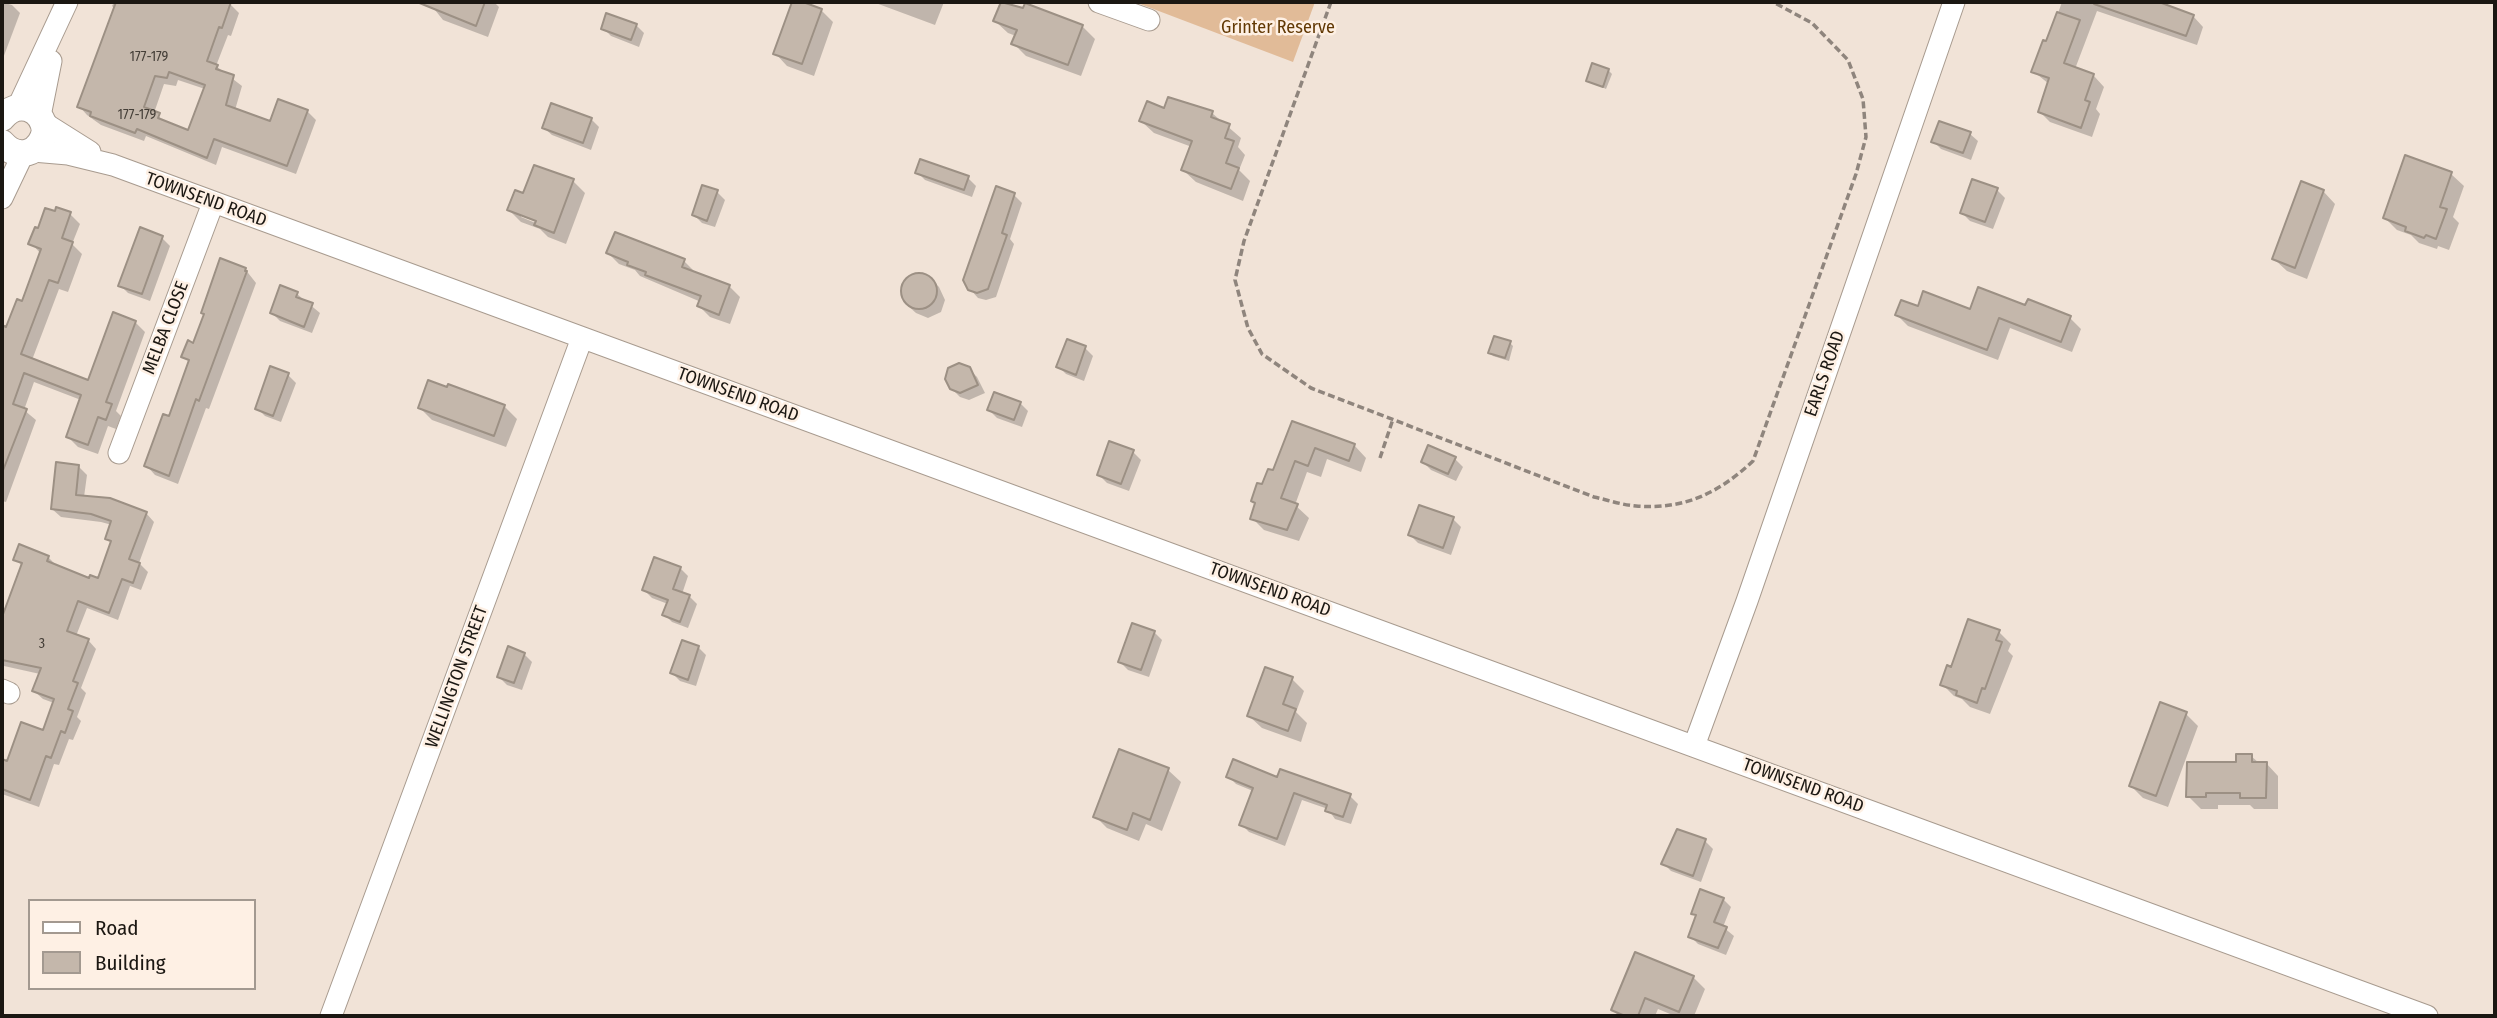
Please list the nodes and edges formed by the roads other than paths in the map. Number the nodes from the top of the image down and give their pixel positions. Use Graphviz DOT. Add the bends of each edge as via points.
graph roads {
  1 [pos="1099,2"];
  2 [pos="1954,2"];
  3 [pos="64,11"];
  4 [pos="1149,20"];
  5 [pos="19,114"];
  6 [pos="13,150"];
  7 [pos="113,166"];
  8 [pos="2,198"];
  9 [pos="213,203"];
  10 [pos="582,338"];
  11 [pos="119,453"];
  12 [pos="1694,746"];
  13 [pos="331,1016"];
  14 [pos="2427,1016"];
  1 -- 4 [label="street"];
  2 -- 12 [label="street, EARLS ROAD"];
  3 -- 5 [label="street"];
  5 -- 6 [label="main road" via="44,139"];
  5 -- 7 [label="street, TOWNSEND ROAD"];
  6 -- 7 [label="street, TOWNSEND ROAD" via="68,154"];
  6 -- 8 [label="street"];
  7 -- 9 [label="street, TOWNSEND ROAD"];
  9 -- 10 [label="street, TOWNSEND ROAD"];
  9 -- 11 [label="street, MELBA CLOSE"];
  10 -- 12 [label="street, TOWNSEND ROAD"];
  10 -- 13 [label="street, WELLINGTON STREET"];
  12 -- 14 [label="street, TOWNSEND ROAD"];
}
